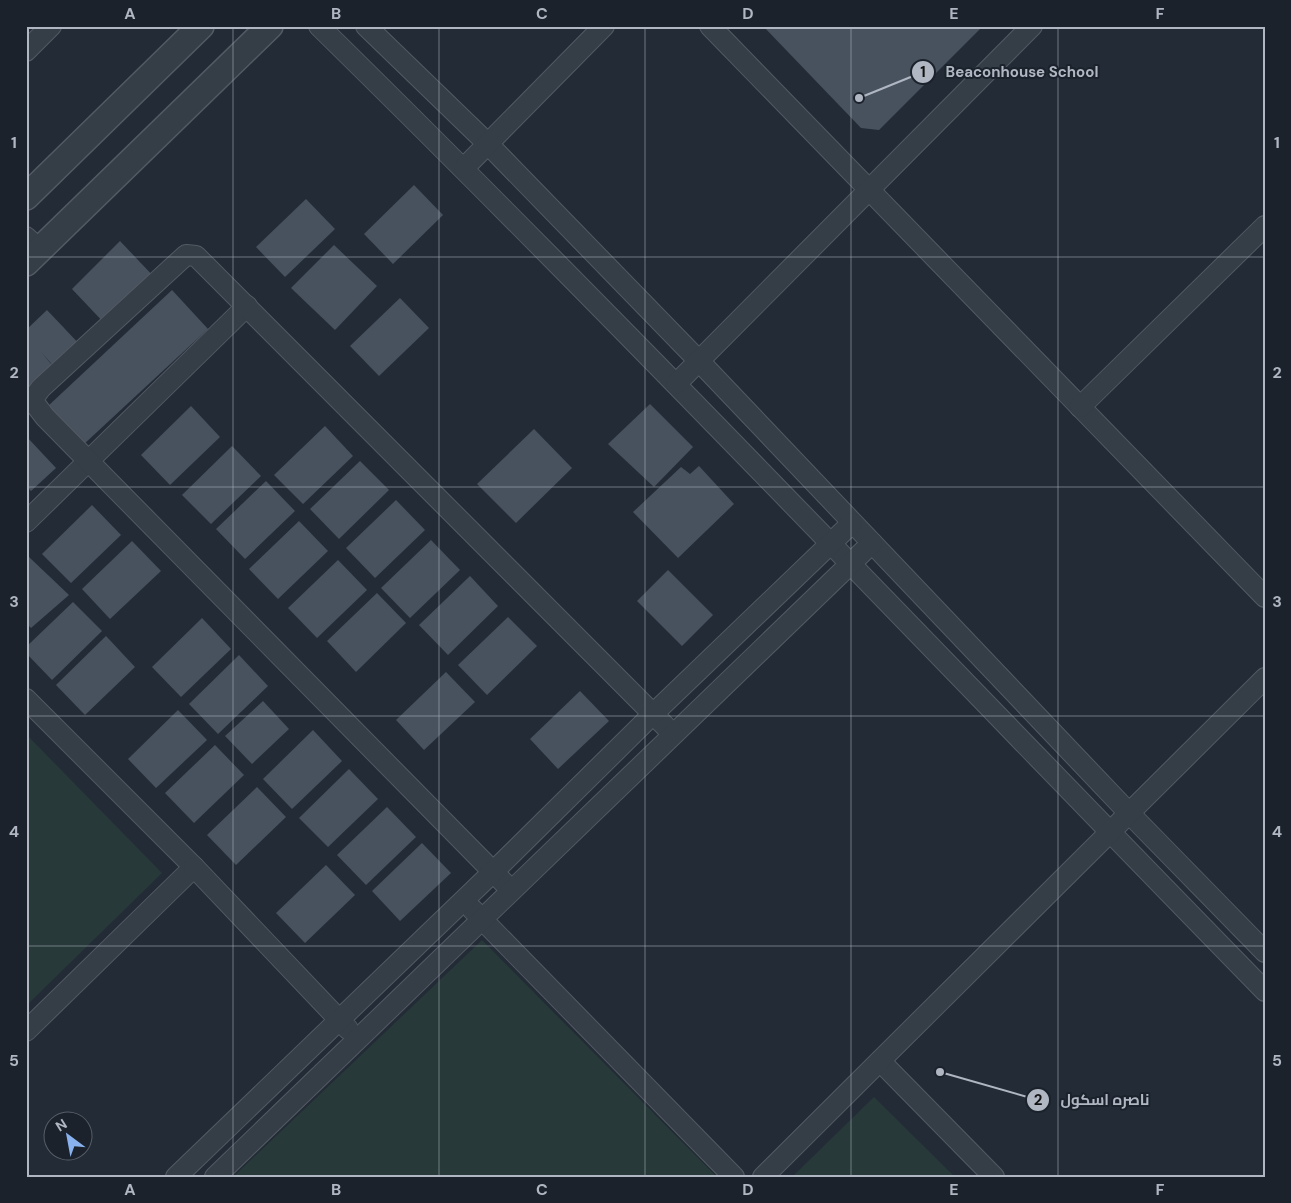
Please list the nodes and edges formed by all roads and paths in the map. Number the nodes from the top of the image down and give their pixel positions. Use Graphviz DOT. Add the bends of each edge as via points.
graph roads {
  1 [pos="201,26"];
  2 [pos="270,26"];
  3 [pos="319,26"];
  4 [pos="366,26"];
  5 [pos="604,26"];
  6 [pos="710,26"];
  7 [pos="1032,26"];
  8 [pos="45,28"];
  9 [pos="26,50"];
  10 [pos="488,144"];
  11 [pos="464,168"];
  12 [pos="868,191"];
  13 [pos="26,197"];
  14 [pos="1265,226"];
  15 [pos="31,250"];
  16 [pos="247,306"];
  17 [pos="699,361"];
  18 [pos="676,384"];
  19 [pos="1080,407"];
  20 [pos="89,461"];
  21 [pos="26,522"];
  22 [pos="852,523"];
  23 [pos="831,544"];
  24 [pos="872,544"];
  25 [pos="851,564"];
  26 [pos="1265,597"];
  27 [pos="1265,678"];
  28 [pos="26,699"];
  29 [pos="653,714"];
  30 [pos="673,734"];
  31 [pos="1129,813"];
  32 [pos="1109,832"];
  33 [pos="194,867"];
  34 [pos="493,872"];
  35 [pos="511,890"];
  36 [pos="463,900"];
  37 [pos="481,918"];
  38 [pos="1265,952"];
  39 [pos="1265,991"];
  40 [pos="339,1020"];
  41 [pos="26,1031"];
  42 [pos="358,1038"];
  43 [pos="880,1061"];
  44 [pos="193,1160"];
  45 [pos="176,1177"];
  46 [pos="213,1177"];
  47 [pos="734,1177"];
  48 [pos="762,1177"];
  49 [pos="994,1177"];
  1 -- 13 [label="street"];
  2 -- 15 [label="street"];
  3 -- 11 [label="street"];
  4 -- 10 [label="street"];
  5 -- 10 [label="street"];
  6 -- 12 [label="street"];
  7 -- 12 [label="street"];
  8 -- 9 [label="street"];
  10 -- 11 [label="street"];
  10 -- 17 [label="street"];
  11 -- 18 [label="street"];
  12 -- 17 [label="street"];
  12 -- 19 [label="street"];
  14 -- 19 [label="street"];
  16 -- 20 [label="street"];
  16 -- 20 [label="street" via="196,256 186,255 41,388 32,400 36,407"];
  16 -- 29 [label="street"];
  17 -- 18 [label="street"];
  17 -- 22 [label="street"];
  18 -- 23 [label="street"];
  19 -- 26 [label="street"];
  20 -- 21 [label="street"];
  20 -- 34 [label="street"];
  22 -- 23 [label="street"];
  22 -- 24 [label="street"];
  23 -- 25 [label="street"];
  23 -- 29 [label="street"];
  24 -- 25 [label="street"];
  24 -- 31 [label="street"];
  25 -- 30 [label="street"];
  25 -- 32 [label="street"];
  27 -- 31 [label="street"];
  28 -- 33 [label="street"];
  29 -- 30 [label="street"];
  29 -- 34 [label="street"];
  30 -- 35 [label="street"];
  31 -- 32 [label="street"];
  31 -- 38 [label="street"];
  32 -- 39 [label="street"];
  32 -- 43 [label="street"];
  33 -- 40 [label="street"];
  33 -- 41 [label="street"];
  34 -- 35 [label="street"];
  34 -- 36 [label="street"];
  35 -- 37 [label="street"];
  36 -- 37 [label="street"];
  36 -- 40 [label="street"];
  37 -- 42 [label="street"];
  37 -- 47 [label="street"];
  40 -- 42 [label="street"];
  40 -- 44 [label="street"];
  42 -- 46 [label="street"];
  43 -- 48 [label="street"];
  43 -- 49 [label="street"];
  44 -- 45 [label="street"];
  44 -- 46 [label="street"];
}
